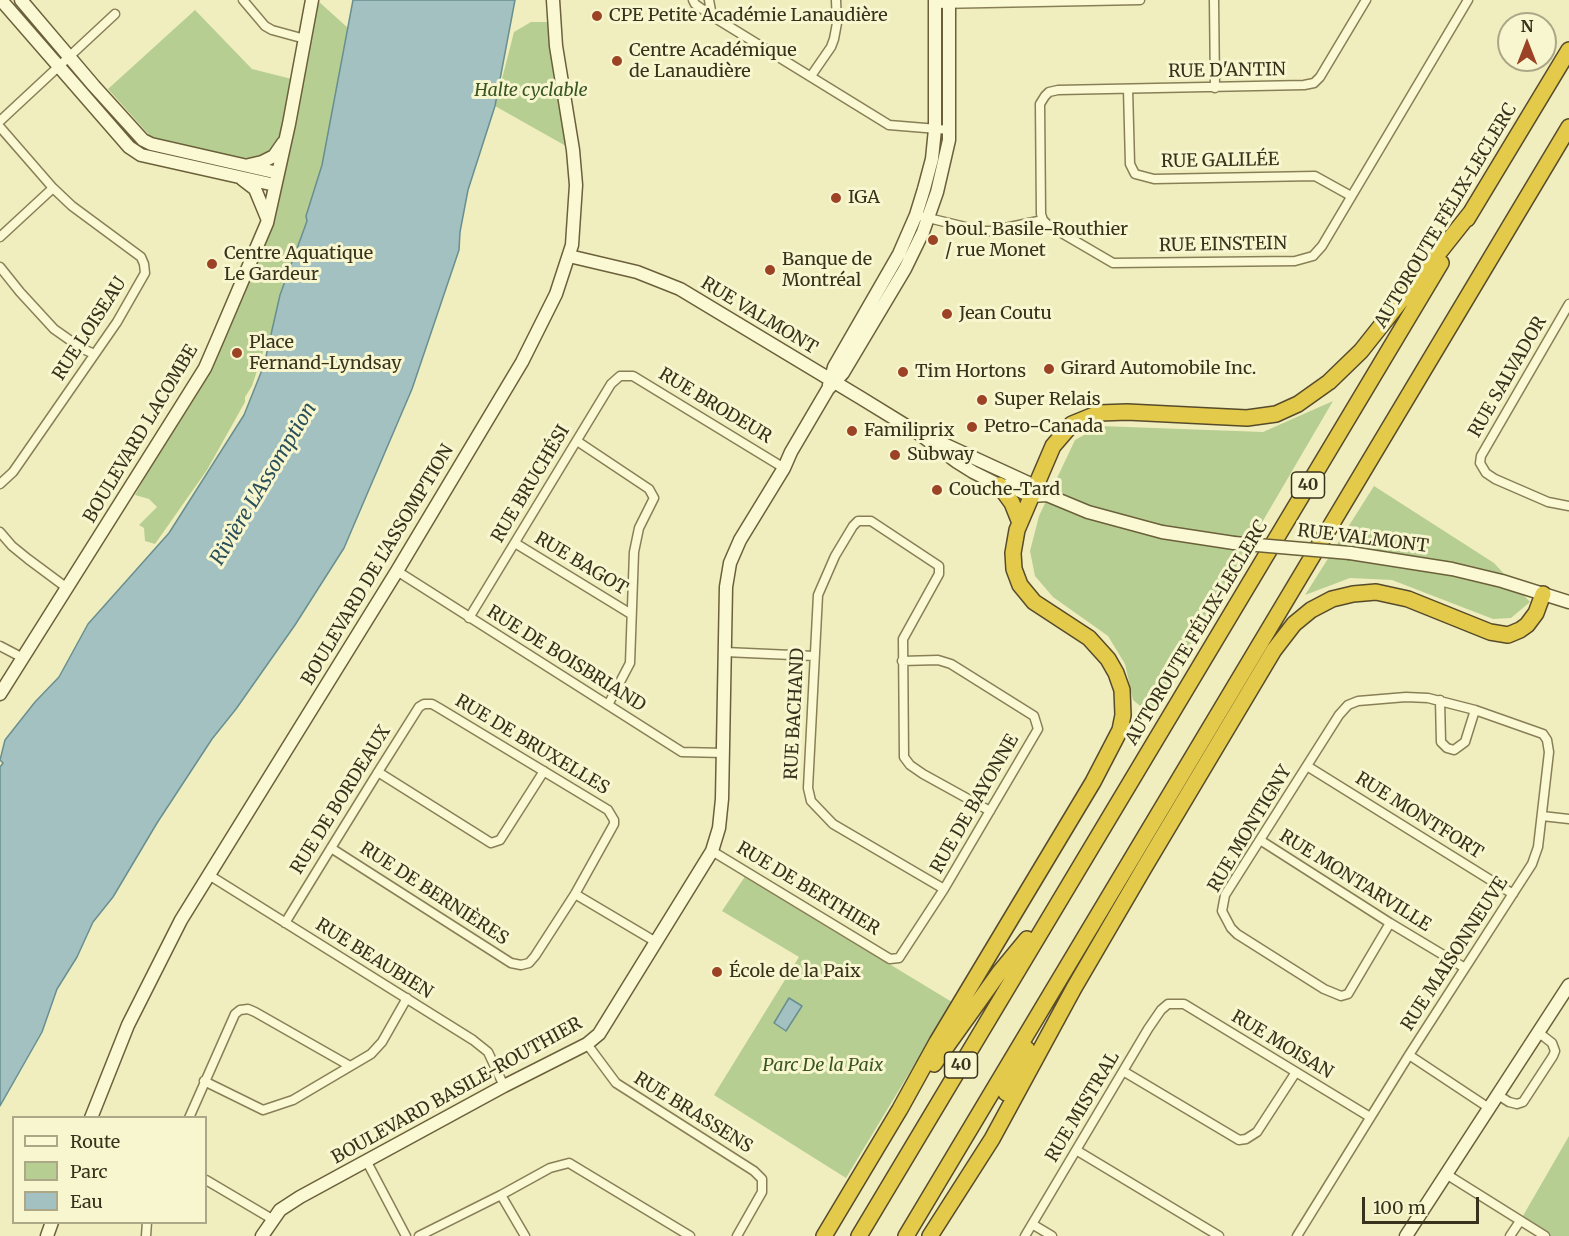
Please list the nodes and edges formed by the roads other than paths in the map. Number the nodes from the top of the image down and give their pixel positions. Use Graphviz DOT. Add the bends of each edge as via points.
graph roads {
  1 [pos="1,0"];
  2 [pos="21,0"];
  3 [pos="243,0"];
  4 [pos="312,0"];
  5 [pos="553,0"];
  6 [pos="693,0"];
  7 [pos="709,0"];
  8 [pos="836,0"];
  9 [pos="1140,0"];
  10 [pos="1214,0"];
  11 [pos="1366,0"];
  12 [pos="1468,0"];
  13 [pos="1042,1"];
  14 [pos="935,2"];
  15 [pos="949,2"];
  16 [pos="115,14"];
  17 [pos="712,16"];
  18 [pos="305,39"];
  19 [pos="1569,50"];
  20 [pos="70,58"];
  21 [pos="59,67"];
  22 [pos="811,76"];
  23 [pos="1215,87"];
  24 [pos="1128,89"];
  25 [pos="0,121"];
  26 [pos="0,127"];
  27 [pos="1569,127"];
  28 [pos="935,129"];
  29 [pos="950,130"];
  30 [pos="286,138"];
  31 [pos="241,171"];
  32 [pos="277,179"];
  33 [pos="53,188"];
  34 [pos="1351,196"];
  35 [pos="1472,211"];
  36 [pos="922,216"];
  37 [pos="267,220"];
  38 [pos="1043,220"];
  39 [pos="0,237"];
  40 [pos="569,256"];
  41 [pos="0,267"];
  42 [pos="1569,304"];
  43 [pos="94,354"];
  44 [pos="627,376"];
  45 [pos="831,384"];
  46 [pos="918,433"];
  47 [pos="577,441"];
  48 [pos="784,468"];
  49 [pos="0,484"];
  50 [pos="999,485"];
  51 [pos="1033,491"];
  52 [pos="1569,506"];
  53 [pos="1020,523"];
  54 [pos="0,532"];
  55 [pos="515,543"];
  56 [pos="397,571"];
  57 [pos="67,588"];
  58 [pos="1544,594"];
  59 [pos="1569,602"];
  60 [pos="631,614"];
  61 [pos="469,618"];
  62 [pos="0,646"];
  63 [pos="725,652"];
  64 [pos="814,656"];
  65 [pos="23,658"];
  66 [pos="902,661"];
  67 [pos="0,694"];
  68 [pos="1440,700"];
  69 [pos="432,704"];
  70 [pos="608,705"];
  71 [pos="1475,710"];
  72 [pos="1339,715"];
  73 [pos="724,753"];
  74 [pos="1307,766"];
  75 [pos="544,771"];
  76 [pos="378,772"];
  77 [pos="990,811"];
  78 [pos="1542,816"];
  79 [pos="1569,819"];
  80 [pos="1260,840"];
  81 [pos="331,848"];
  82 [pos="712,850"];
  83 [pos="209,875"];
  84 [pos="945,889"];
  85 [pos="575,894"];
  86 [pos="1063,894"];
  87 [pos="1513,894"];
  88 [pos="285,923"];
  89 [pos="1390,923"];
  90 [pos="656,942"];
  91 [pos="887,957"];
  92 [pos="1071,958"];
  93 [pos="1465,968"];
  94 [pos="1569,985"];
  95 [pos="407,998"];
  96 [pos="1176,1003"];
  97 [pos="1538,1032"];
  98 [pos="587,1044"];
  99 [pos="1409,1055"];
  100 [pos="350,1066"];
  101 [pos="1123,1071"];
  102 [pos="1296,1072"];
  103 [pos="204,1081"];
  104 [pos="504,1086"];
  105 [pos="1498,1095"];
  106 [pos="1489,1108"];
  107 [pos="900,1109"];
  108 [pos="92,1116"];
  109 [pos="190,1116"];
  110 [pos="1370,1118"];
  111 [pos="1076,1150"];
  112 [pos="367,1162"];
  113 [pos="1446,1174"];
  114 [pos="207,1181"];
  115 [pos="501,1195"];
  116 [pos="272,1219"];
  117 [pos="1520,1221"];
  118 [pos="1032,1224"];
  119 [pos="262,1236"];
  120 [pos="406,1236"];
  121 [pos="419,1236"];
  122 [pos="525,1236"];
  123 [pos="690,1236"];
  124 [pos="736,1236"];
  125 [pos="824,1236"];
  126 [pos="859,1236"];
  127 [pos="906,1236"];
  128 [pos="930,1236"];
  129 [pos="1024,1236"];
  130 [pos="1052,1236"];
  131 [pos="1219,1236"];
  132 [pos="1297,1236"];
  133 [pos="1406,1236"];
  134 [pos="1510,1236"];
  135 [pos="1545,1236"];
  1 -- 21 [label="street"];
  2 -- 20 [label="street"];
  3 -- 18 [label="street" via="265,26"];
  4 -- 18 [label="street, BOULEVARD LACOMBE"];
  5 -- 40 [label="street, BOULEVARD DE L'ASSOMPTION" via="575,172"];
  6 -- 17 [label="street"];
  7 -- 17 [label="street"];
  8 -- 22 [label="street" via="834,39"];
  9 -- 13 [label="street"];
  10 -- 23 [label="street"];
  11 -- 23 [label="street, RUE D'ANTIN" via="1314,83"];
  12 -- 34 [label="street, RUE EINSTEIN"];
  13 -- 15 [label="street"];
  14 -- 15 [label="street"];
  14 -- 28 [label="street, BOULEVARD BASILE-ROUTHIER"];
  15 -- 29 [label="street, BOULEVARD BASILE-ROUTHIER"];
  16 -- 20 [label="street"];
  17 -- 22 [label="street"];
  18 -- 30 [label="street, BOULEVARD LACOMBE"];
  19 -- 35 [label="highway, AUTOROUTE FÉLIX-LECLERC / 40"];
  20 -- 21 [label="street"];
  20 -- 31 [label="street" via="143,140"];
  21 -- 25 [label="street"];
  21 -- 31 [label="street" via="129,147 141,155"];
  22 -- 28 [label="street" via="889,125"];
  23 -- 24 [label="street, RUE D'ANTIN"];
  24 -- 34 [label="street, RUE GALILÉE" via="1130,164 1135,174 1154,179 1315,176"];
  24 -- 38 [label="street, RUE D'ANTIN" via="1058,90 1045,96 1040,104"];
  26 -- 33 [label="street, RUE LOISEAU"];
  27 -- 92 [label="highway, 40"];
  28 -- 29 [label="street"];
  28 -- 36 [label="street, BOULEVARD BASILE-ROUTHIER"];
  29 -- 36 [label="street, BOULEVARD BASILE-ROUTHIER" via="940,183"];
  30 -- 31 [label="street" via="274,156"];
  30 -- 32 [label="street, BOULEVARD LACOMBE"];
  31 -- 32 [label="street"];
  31 -- 37 [label="street" via="255,189"];
  32 -- 37 [label="street, BOULEVARD LACOMBE"];
  33 -- 39 [label="street"];
  33 -- 43 [label="street, RUE LOISEAU" via="94,224 131,248 144,264 145,273 131,299"];
  34 -- 38 [label="street, RUE EINSTEIN" via="1322,246 1313,256 1295,261 1113,263"];
  35 -- 51 [label="highway" via="1361,351 1304,400 1276,414 1247,418 1094,414 1063,432"];
  35 -- 86 [label="highway, AUTOROUTE FÉLIX-LECLERC / 40"];
  36 -- 38 [label="street" via="982,231"];
  36 -- 45 [label="street, BOULEVARD BASILE-ROUTHIER" via="836,364"];
  37 -- 57 [label="street, BOULEVARD LACOMBE" via="205,368"];
  40 -- 45 [label="street, RUE VALMONT" via="665,282"];
  40 -- 56 [label="street, BOULEVARD DE L'ASSOMPTION" via="535,339"];
  41 -- 43 [label="street" via="54,329"];
  42 -- 52 [label="street, RUE SALVADOR" via="1481,456 1483,469 1495,480"];
  43 -- 49 [label="street, RUE LOISEAU" via="13,472"];
  44 -- 47 [label="street, RUE BRUCHÉSI" via="620,376 611,384"];
  44 -- 48 [label="street, RUE BRODEUR" via="633,376"];
  45 -- 46 [label="street, RUE VALMONT"];
  45 -- 48 [label="street, BOULEVARD BASILE-ROUTHIER"];
  46 -- 50 [label="street, RUE VALMONT" via="957,462"];
  46 -- 51 [label="street, RUE VALMONT"];
  47 -- 55 [label="street, RUE BRUCHÉSI"];
  47 -- 60 [label="street" via="649,489 654,498 637,534"];
  48 -- 63 [label="street, BOULEVARD BASILE-ROUTHIER" via="730,562"];
  50 -- 51 [label="street, RUE VALMONT"];
  50 -- 53 [label="highway"];
  51 -- 53 [label="highway"];
  51 -- 58 [label="street, RUE VALMONT, bridge" via="1088,512 1191,537 1350,553 1452,569"];
  53 -- 107 [label="highway" via="1012,558 1020,585 1034,602 1089,638 1108,659 1122,690 1121,723 1093,782"];
  54 -- 57 [label="street" via="28,560"];
  55 -- 60 [label="street, RUE BAGOT"];
  55 -- 61 [label="street, RUE BRUCHÉSI"];
  56 -- 61 [label="street, RUE DE BOISBRIAND"];
  56 -- 83 [label="street, BOULEVARD DE L'ASSOMPTION"];
  57 -- 65 [label="street, BOULEVARD LACOMBE"];
  58 -- 59 [label="street, RUE VALMONT"];
  58 -- 128 [label="highway" via="1530,622 1508,635 1484,630 1408,599 1376,592 1325,603 1294,624 1274,650 1137,878 996,1132"];
  60 -- 70 [label="street" via="630,663"];
  61 -- 70 [label="street, RUE DE BOISBRIAND"];
  62 -- 65 [label="street"];
  63 -- 64 [label="street"];
  63 -- 73 [label="street, BOULEVARD BASILE-ROUTHIER"];
  64 -- 66 [label="street, RUE BACHAND" via="822,584 853,526 865,520 939,566 939,574 903,639"];
  64 -- 84 [label="street, RUE BACHAND" via="808,788 811,801 833,824"];
  65 -- 67 [label="street, BOULEVARD LACOMBE"];
  66 -- 77 [label="street" via="904,757 923,774"];
  66 -- 77 [label="street, RUE DE BAYONNE" via="938,660 951,664 1034,716 1038,729"];
  68 -- 71 [label="street, RUE MAISONNEUVE"];
  68 -- 71 [label="street" via="1441,742 1454,750 1465,742"];
  68 -- 72 [label="street, RUE MAISONNEUVE" via="1372,699 1348,705"];
  69 -- 75 [label="street, RUE DE BRUXELLES"];
  69 -- 76 [label="street, RUE DE BORDEAUX" via="419,707"];
  70 -- 73 [label="street, RUE DE BOISBRIAND" via="681,752"];
  71 -- 78 [label="street, RUE MAISONNEUVE" via="1534,730 1547,740"];
  72 -- 74 [label="street, RUE MONTIGNY"];
  73 -- 82 [label="street, BOULEVARD BASILE-ROUTHIER" via="719,828"];
  74 -- 80 [label="street, RUE MONTIGNY"];
  74 -- 87 [label="street, RUE MONTFORT"];
  75 -- 76 [label="street" via="500,840 491,843"];
  75 -- 85 [label="street, RUE DE BRUXELLES" via="613,816 614,824"];
  76 -- 81 [label="street, RUE DE BORDEAUX"];
  77 -- 84 [label="street, RUE DE BAYONNE"];
  78 -- 79 [label="street"];
  78 -- 87 [label="street, RUE MAISONNEUVE" via="1535,856"];
  80 -- 89 [label="street, RUE MONTARVILLE"];
  80 -- 89 [label="street, RUE MONTIGNY" via="1225,895 1222,910 1231,928 1247,940 1341,996 1348,994"];
  81 -- 85 [label="street, RUE DE BERNIÈRES" via="511,963 521,965 536,956"];
  81 -- 88 [label="street, RUE DE BORDEAUX"];
  82 -- 90 [label="street, BOULEVARD BASILE-ROUTHIER"];
  82 -- 91 [label="street, RUE DE BERTHIER"];
  83 -- 88 [label="street, RUE BEAUBIEN"];
  83 -- 108 [label="street, BOULEVARD DE L'ASSOMPTION" via="181,920 128,1025"];
  84 -- 91 [label="street, RUE DE BAYONNE" via="902,955"];
  85 -- 90 [label="street"];
  86 -- 107 [label="highway"];
  86 -- 126 [label="highway, AUTOROUTE FÉLIX-LECLERC / 40"];
  87 -- 93 [label="street, RUE MAISONNEUVE"];
  88 -- 95 [label="street, RUE BEAUBIEN"];
  89 -- 93 [label="street, RUE MONTARVILLE"];
  90 -- 98 [label="street, BOULEVARD BASILE-ROUTHIER" via="599,1035"];
  92 -- 127 [label="highway, 40"];
  92 -- 128 [label="highway"];
  93 -- 99 [label="street, RUE MAISONNEUVE"];
  94 -- 97 [label="street"];
  95 -- 100 [label="street" via="382,1042"];
  95 -- 104 [label="street, RUE BEAUBIEN" via="488,1052"];
  96 -- 101 [label="street, RUE MISTRAL" via="1161,1010"];
  96 -- 102 [label="street, RUE MOISAN" via="1184,1004"];
  97 -- 105 [label="street"];
  97 -- 105 [label="street" via="1555,1047 1553,1056 1523,1102 1509,1102"];
  98 -- 104 [label="street, BOULEVARD BASILE-ROUTHIER"];
  98 -- 124 [label="street, RUE BRASSENS" via="616,1083 762,1179 762,1192"];
  99 -- 106 [label="street"];
  99 -- 110 [label="street, RUE MAISONNEUVE"];
  100 -- 103 [label="street" via="293,1100 263,1110"];
  100 -- 103 [label="street" via="255,1012 240,1010"];
  101 -- 102 [label="street" via="1239,1140 1257,1132"];
  101 -- 111 [label="street, RUE MISTRAL"];
  102 -- 110 [label="street, RUE MOISAN"];
  103 -- 109 [label="street"];
  104 -- 112 [label="street, BOULEVARD BASILE-ROUTHIER"];
  105 -- 106 [label="street"];
  106 -- 113 [label="street"];
  107 -- 125 [label="highway"];
  110 -- 132 [label="street, RUE MAISONNEUVE"];
  111 -- 118 [label="street, RUE MISTRAL"];
  111 -- 131 [label="street"];
  112 -- 116 [label="street, BOULEVARD BASILE-ROUTHIER" via="300,1197"];
  112 -- 120 [label="street"];
  113 -- 117 [label="street"];
  113 -- 133 [label="street"];
  114 -- 116 [label="street"];
  115 -- 121 [label="street"];
  115 -- 122 [label="street"];
  115 -- 123 [label="street" via="550,1168 569,1163"];
  116 -- 119 [label="street, BOULEVARD BASILE-ROUTHIER"];
  117 -- 134 [label="street"];
  117 -- 135 [label="street"];
  118 -- 129 [label="street, RUE MISTRAL"];
  118 -- 130 [label="street"];
}
